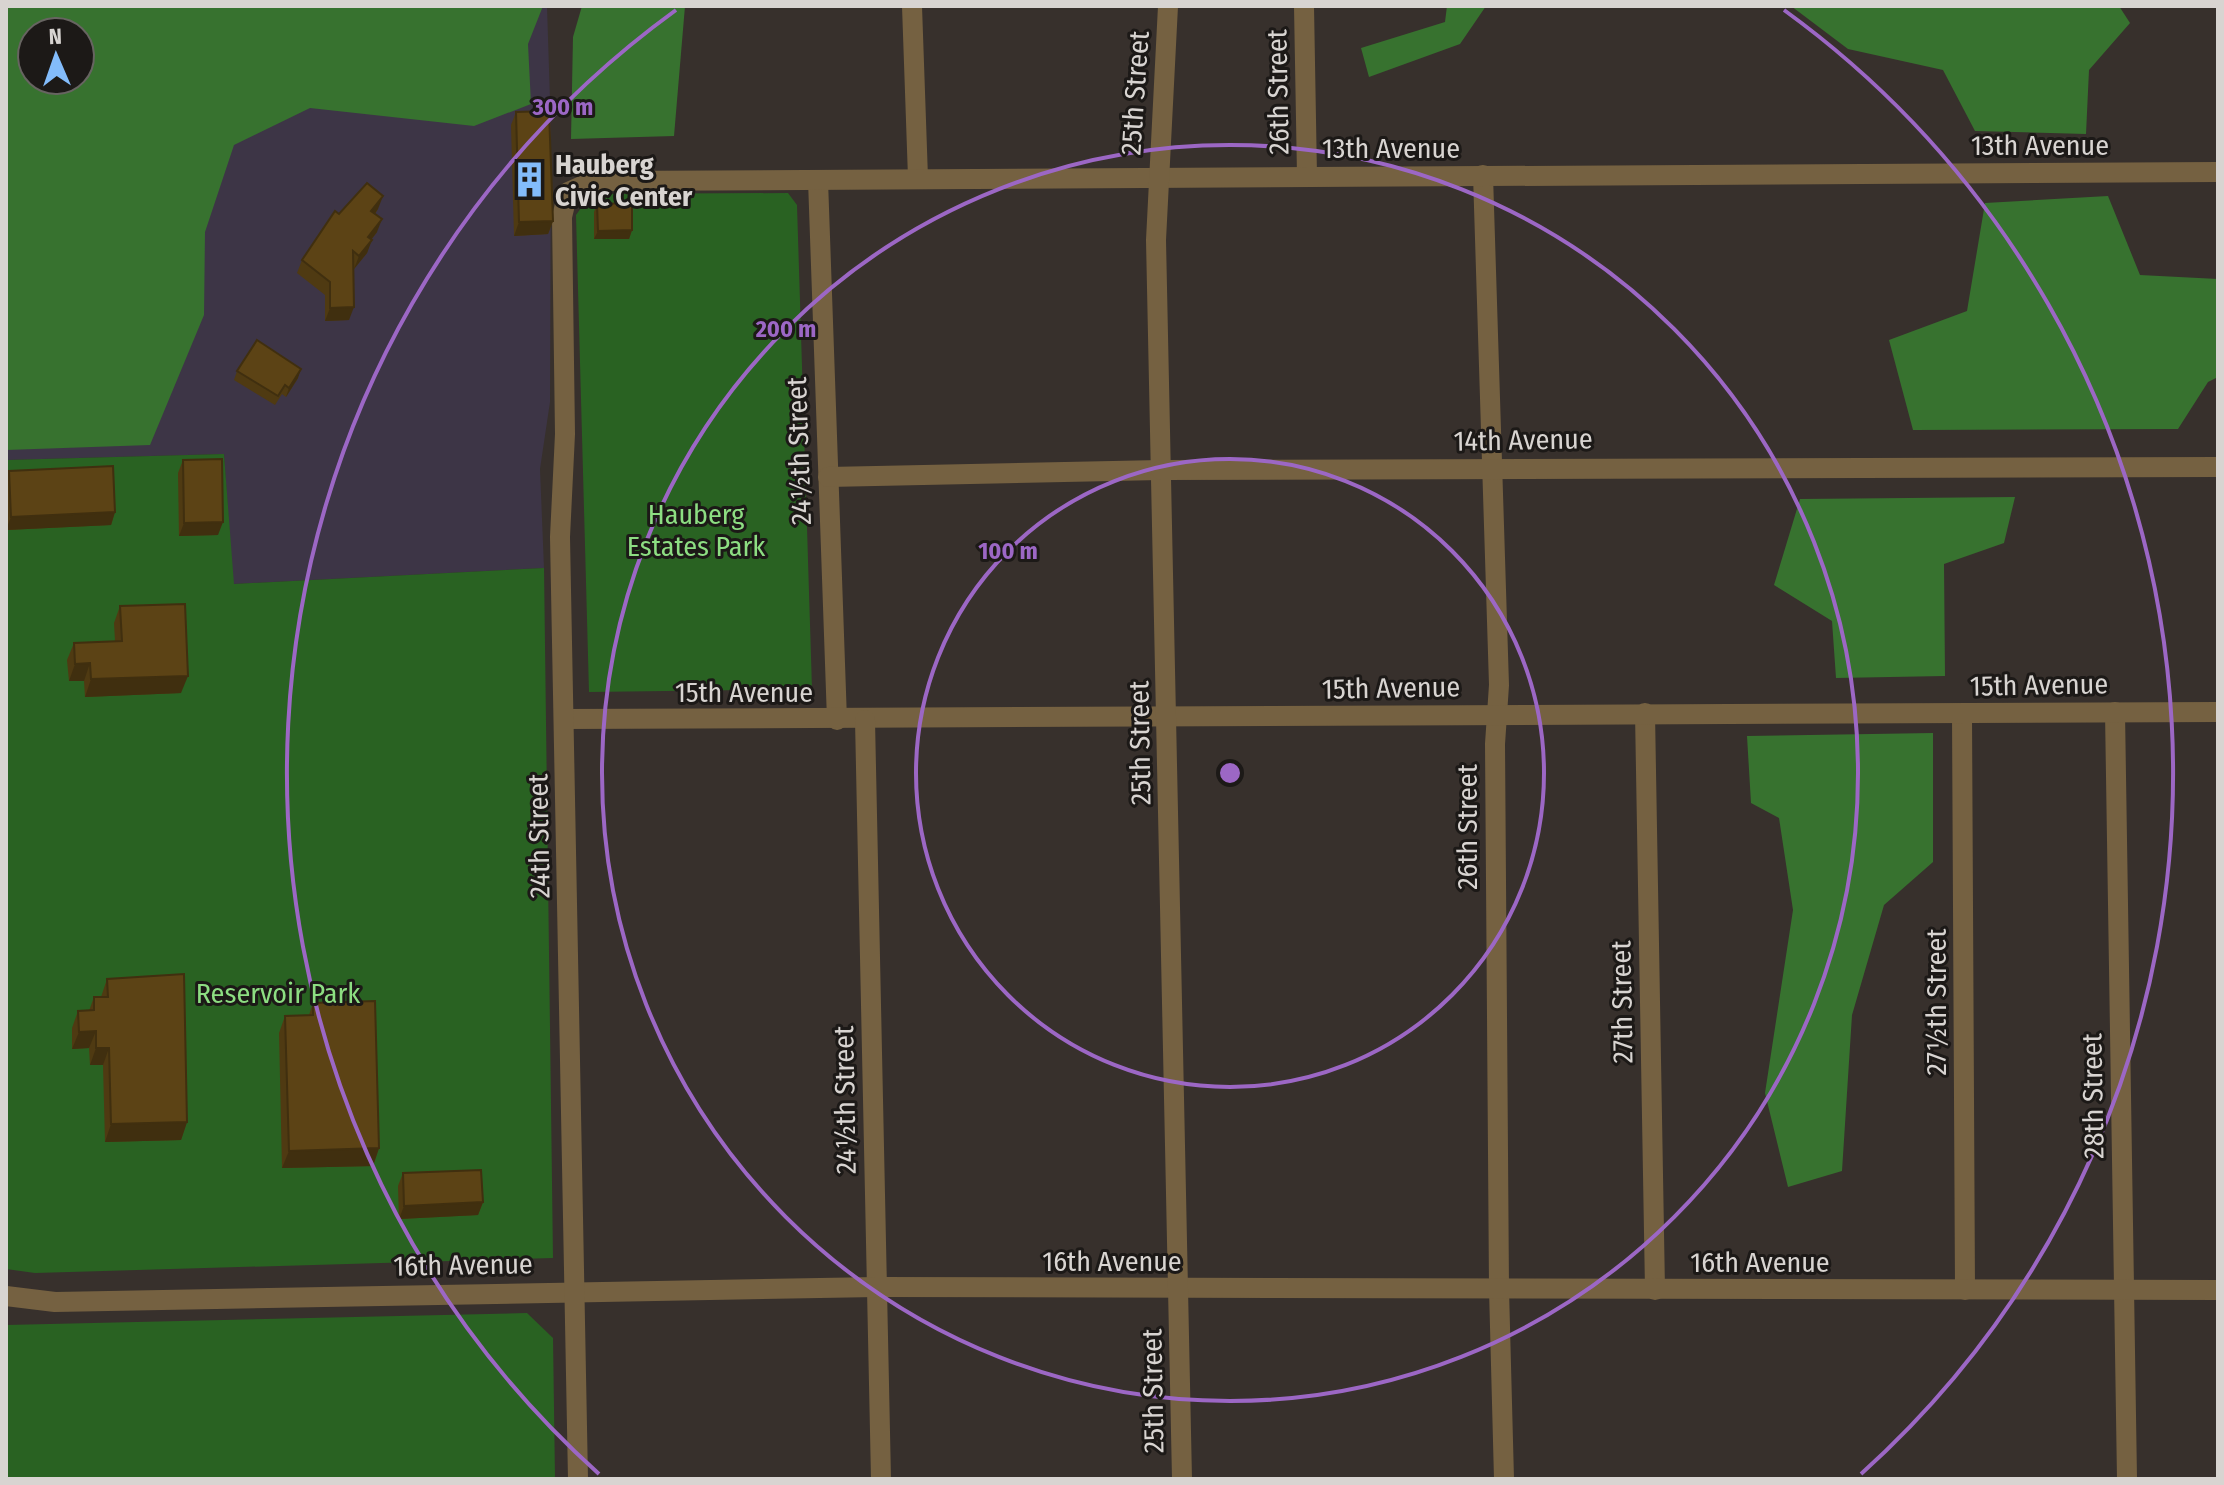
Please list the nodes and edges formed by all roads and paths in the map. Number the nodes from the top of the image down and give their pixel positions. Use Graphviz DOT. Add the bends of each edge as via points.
graph roads {
  1 [pos="912,6"];
  2 [pos="1168,6"];
  3 [pos="1304,6"];
  4 [pos="2218,172"];
  5 [pos="1483,175"];
  6 [pos="1157,176"];
  7 [pos="1307,176"];
  8 [pos="918,178"];
  9 [pos="818,180"];
  10 [pos="568,192"];
  11 [pos="2218,467"];
  12 [pos="1493,468"];
  13 [pos="1161,470"];
  14 [pos="828,477"];
  15 [pos="2115,712"];
  16 [pos="2218,712"];
  17 [pos="1645,713"];
  18 [pos="1962,714"];
  19 [pos="1497,715"];
  20 [pos="1168,718"];
  21 [pos="565,719"];
  22 [pos="837,720"];
  23 [pos="865,720"];
  24 [pos="877,1287"];
  25 [pos="2123,1287"];
  26 [pos="1179,1289"];
  27 [pos="1499,1289"];
  28 [pos="575,1290"];
  29 [pos="1655,1290"];
  30 [pos="1965,1290"];
  31 [pos="2218,1290"];
  32 [pos="6,1296"];
  33 [pos="578,1479"];
  34 [pos="881,1479"];
  35 [pos="1182,1479"];
  36 [pos="1504,1479"];
  37 [pos="2127,1479"];
  1 -- 8 [label="street"];
  2 -- 6 [label="street, 25th Street"];
  3 -- 7 [label="street, 26th Street"];
  4 -- 5 [label="street, 13th Avenue"];
  5 -- 7 [label="street, 13th Avenue"];
  5 -- 12 [label="street, 26th Street"];
  6 -- 7 [label="street, 13th Avenue"];
  6 -- 8 [label="street, 13th Avenue"];
  6 -- 13 [label="street, 25th Street"];
  8 -- 9 [label="street, 13th Avenue"];
  9 -- 10 [label="street, 13th Avenue" via="608,181"];
  9 -- 14 [label="street, 24½th Street"];
  10 -- 21 [label="street, 24th Street" via="562,231 565,434 560,537"];
  11 -- 12 [label="street, 14th Avenue"];
  12 -- 13 [label="street, 14th Avenue"];
  12 -- 19 [label="street, 26th Street"];
  13 -- 14 [label="street, 14th Avenue"];
  13 -- 20 [label="street, 25th Street"];
  14 -- 22 [label="street, 24½th Street"];
  15 -- 16 [label="street, 15th Avenue"];
  15 -- 18 [label="street, 15th Avenue"];
  15 -- 25 [label="street, 28th Street"];
  17 -- 18 [label="street, 15th Avenue"];
  17 -- 19 [label="street, 15th Avenue"];
  17 -- 29 [label="street, 27th Street"];
  18 -- 30 [label="street, 27½th Street"];
  19 -- 20 [label="street, 15th Avenue"];
  19 -- 27 [label="street, 26th Street"];
  20 -- 23 [label="street, 15th Avenue"];
  20 -- 26 [label="street, 25th Street"];
  21 -- 22 [label="street, 15th Avenue"];
  21 -- 28 [label="street, 24th Street"];
  22 -- 23 [label="street, 15th Avenue"];
  23 -- 24 [label="street, 24½th Street"];
  24 -- 26 [label="street, 16th Avenue"];
  24 -- 28 [label="street, 16th Avenue"];
  24 -- 34 [label="street, 24½th Street"];
  25 -- 30 [label="street, 16th Avenue"];
  25 -- 31 [label="street, 16th Avenue"];
  25 -- 37 [label="street, 28th Street"];
  26 -- 27 [label="street, 16th Avenue"];
  26 -- 35 [label="street, 25th Street"];
  27 -- 29 [label="street, 16th Avenue"];
  27 -- 36 [label="street, 26th Street"];
  28 -- 32 [label="street, 16th Avenue" via="55,1302"];
  28 -- 33 [label="street, 24th Street"];
  29 -- 30 [label="street, 16th Avenue"];
}
